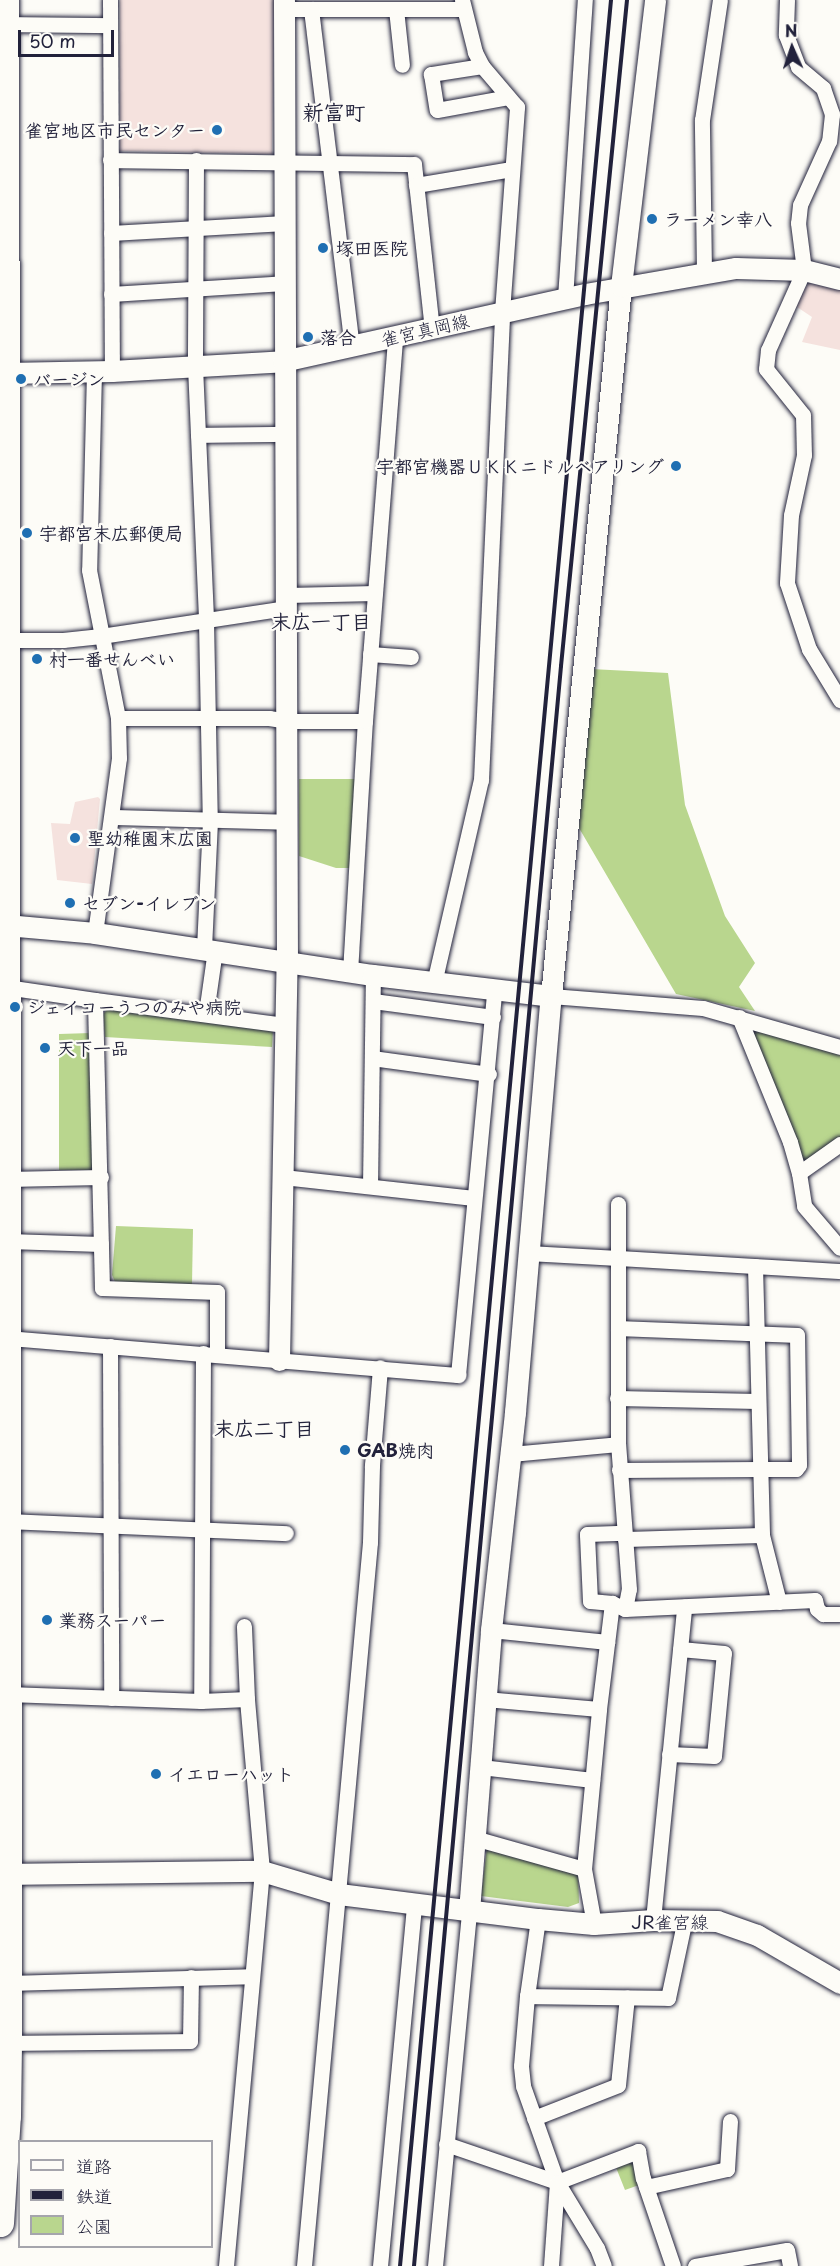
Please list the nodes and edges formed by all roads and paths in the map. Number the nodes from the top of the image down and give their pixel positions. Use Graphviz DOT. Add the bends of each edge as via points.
graph roads {
  1 [pos="110,0"];
  2 [pos="585,0"];
  3 [pos="655,0"];
  4 [pos="720,0"];
  5 [pos="787,0"];
  6 [pos="378,4"];
  7 [pos="463,4"];
  8 [pos="284,5"];
  9 [pos="311,9"];
  10 [pos="396,9"];
  11 [pos="5,12"];
  12 [pos="110,25"];
  13 [pos="402,65"];
  14 [pos="482,66"];
  15 [pos="508,97"];
  16 [pos="110,160"];
  17 [pos="196,160"];
  18 [pos="286,162"];
  19 [pos="330,163"];
  20 [pos="512,169"];
  21 [pos="416,185"];
  22 [pos="3,195"];
  23 [pos="285,223"];
  24 [pos="195,228"];
  25 [pos="111,233"];
  26 [pos="804,270"];
  27 [pos="704,272"];
  28 [pos="840,279"];
  29 [pos="284,283"];
  30 [pos="621,286"];
  31 [pos="195,288"];
  32 [pos="111,294"];
  33 [pos="565,298"];
  34 [pos="502,312"];
  35 [pos="432,329"];
  36 [pos="395,337"];
  37 [pos="352,347"];
  38 [pos="283,361"];
  39 [pos="195,366"];
  40 [pos="4,367"];
  41 [pos="103,372"];
  42 [pos="3,409"];
  43 [pos="284,434"];
  44 [pos="198,435"];
  45 [pos="375,593"];
  46 [pos="286,601"];
  47 [pos="206,621"];
  48 [pos="4,633"];
  49 [pos="101,636"];
  50 [pos="370,654"];
  51 [pos="411,657"];
  52 [pos="840,700"];
  53 [pos="118,718"];
  54 [pos="208,718"];
  55 [pos="287,721"];
  56 [pos="365,721"];
  57 [pos="113,817"];
  58 [pos="210,821"];
  59 [pos="287,822"];
  60 [pos="6,925"];
  61 [pos="94,933"];
  62 [pos="210,950"];
  63 [pos="287,961"];
  64 [pos="350,972"];
  65 [pos="373,975"];
  66 [pos="434,983"];
  67 [pos="6,987"];
  68 [pos="494,991"];
  69 [pos="551,996"];
  70 [pos="95,1000"];
  71 [pos="373,1001"];
  72 [pos="206,1013"];
  73 [pos="493,1017"];
  74 [pos="740,1017"];
  75 [pos="286,1025"];
  76 [pos="840,1047"];
  77 [pos="3,1048"];
  78 [pos="372,1058"];
  79 [pos="489,1074"];
  80 [pos="840,1144"];
  81 [pos="5,1171"];
  82 [pos="799,1173"];
  83 [pos="101,1177"];
  84 [pos="283,1177"];
  85 [pos="370,1186"];
  86 [pos="474,1198"];
  87 [pos="618,1204"];
  88 [pos="8,1241"];
  89 [pos="101,1244"];
  90 [pos="840,1248"];
  91 [pos="528,1252"];
  92 [pos="618,1258"];
  93 [pos="755,1266"];
  94 [pos="840,1271"];
  95 [pos="618,1328"];
  96 [pos="756,1334"];
  97 [pos="8,1338"];
  98 [pos="110,1346"];
  99 [pos="210,1353"];
  100 [pos="279,1360"];
  101 [pos="380,1367"];
  102 [pos="618,1398"];
  103 [pos="757,1401"];
  104 [pos="618,1444"];
  105 [pos="511,1454"];
  106 [pos="619,1470"];
  107 [pos="759,1470"];
  108 [pos="9,1521"];
  109 [pos="110,1524"];
  110 [pos="203,1530"];
  111 [pos="286,1533"];
  112 [pos="762,1535"];
  113 [pos="625,1536"];
  114 [pos="778,1602"];
  115 [pos="618,1606"];
  116 [pos="684,1607"];
  117 [pos="840,1614"];
  118 [pos="244,1626"];
  119 [pos="491,1630"];
  120 [pos="606,1642"];
  121 [pos="680,1649"];
  122 [pos="8,1694"];
  123 [pos="111,1698"];
  124 [pos="247,1699"];
  125 [pos="485,1699"];
  126 [pos="201,1701"];
  127 [pos="599,1709"];
  128 [pos="669,1754"];
  129 [pos="481,1767"];
  130 [pos="592,1780"];
  131 [pos="474,1838"];
  132 [pos="584,1869"];
  133 [pos="262,1871"];
  134 [pos="4,1874"];
  135 [pos="339,1894"];
  136 [pos="414,1905"];
  137 [pos="469,1911"];
  138 [pos="538,1919"];
  139 [pos="685,1919"];
  140 [pos="653,1920"];
  141 [pos="594,1924"];
  142 [pos="252,1976"];
  143 [pos="191,1977"];
  144 [pos="7,1983"];
  145 [pos="840,1983"];
  146 [pos="527,1996"];
  147 [pos="627,1998"];
  148 [pos="8,2043"];
  149 [pos="534,2118"];
  150 [pos="730,2121"];
  151 [pos="446,2144"];
  152 [pos="556,2182"];
  153 [pos="646,2187"];
  154 [pos="0,2223"];
  155 [pos="226,2266"];
  156 [pos="304,2266"];
  157 [pos="380,2266"];
  158 [pos="435,2266"];
  159 [pos="551,2266"];
  160 [pos="604,2266"];
  161 [pos="673,2266"];
  162 [pos="695,2266"];
  163 [pos="790,2266"];
  1 -- 12 [label="street"];
  2 -- 33 [label="street"];
  3 -- 30 [label="street"];
  4 -- 27 [label="street" via="702,120"];
  5 -- 26 [label="street" via="786,35 798,68 823,88 832,114 829,141 800,206 798,223"];
  6 -- 9 [label="street"];
  6 -- 10 [label="street"];
  7 -- 10 [label="street"];
  7 -- 14 [label="street"];
  8 -- 9 [label="street"];
  8 -- 18 [label="street"];
  9 -- 19 [label="street"];
  10 -- 13 [label="street"];
  11 -- 12 [label="street"];
  11 -- 22 [label="highway"];
  12 -- 16 [label="street"];
  14 -- 15 [label="street"];
  14 -- 15 [label="street" via="431,74 437,110"];
  15 -- 20 [label="street" via="517,107"];
  16 -- 17 [label="street"];
  16 -- 25 [label="street"];
  17 -- 18 [label="street"];
  17 -- 24 [label="street"];
  18 -- 19 [label="street"];
  18 -- 23 [label="street"];
  19 -- 21 [label="street" via="414,164"];
  19 -- 37 [label="street"];
  20 -- 21 [label="street"];
  20 -- 34 [label="street"];
  21 -- 35 [label="street"];
  22 -- 40 [label="highway"];
  23 -- 24 [label="street"];
  23 -- 29 [label="street"];
  24 -- 25 [label="street"];
  24 -- 31 [label="street"];
  25 -- 32 [label="street"];
  26 -- 27 [label="street, 雀宮真岡線" via="754,266"];
  26 -- 28 [label="street, 雀宮真岡線"];
  26 -- 52 [label="street" via="768,350 766,369 803,415 804,455 791,515 787,583 809,649"];
  27 -- 30 [label="street, 雀宮真岡線"];
  29 -- 31 [label="street"];
  29 -- 38 [label="street"];
  30 -- 33 [label="street, 雀宮真岡線"];
  30 -- 69 [label="street"];
  31 -- 32 [label="street"];
  31 -- 39 [label="street"];
  32 -- 41 [label="street"];
  33 -- 34 [label="street, 雀宮真岡線"];
  34 -- 35 [label="street, 雀宮真岡線"];
  34 -- 66 [label="street" via="481,780"];
  35 -- 36 [label="street, 雀宮真岡線"];
  36 -- 37 [label="street, 雀宮真岡線"];
  36 -- 45 [label="street"];
  37 -- 38 [label="street, 雀宮真岡線"];
  38 -- 39 [label="street, 雀宮真岡線"];
  38 -- 43 [label="street"];
  39 -- 41 [label="street, 雀宮真岡線"];
  39 -- 44 [label="street"];
  40 -- 41 [label="street, 雀宮真岡線"];
  40 -- 42 [label="highway"];
  41 -- 49 [label="street" via="89,570"];
  42 -- 48 [label="highway"];
  43 -- 44 [label="street"];
  43 -- 46 [label="street"];
  44 -- 47 [label="street"];
  45 -- 46 [label="street"];
  45 -- 50 [label="street"];
  46 -- 47 [label="street"];
  46 -- 55 [label="street"];
  47 -- 49 [label="street"];
  47 -- 54 [label="street"];
  48 -- 49 [label="street" via="63,640"];
  48 -- 60 [label="highway"];
  49 -- 53 [label="street"];
  50 -- 51 [label="street"];
  50 -- 56 [label="street"];
  53 -- 54 [label="street"];
  53 -- 57 [label="street" via="119,758"];
  54 -- 55 [label="street"];
  54 -- 58 [label="street"];
  55 -- 56 [label="street"];
  55 -- 59 [label="street"];
  56 -- 64 [label="street"];
  57 -- 58 [label="street"];
  57 -- 61 [label="street"];
  58 -- 59 [label="street"];
  58 -- 62 [label="street"];
  59 -- 63 [label="street"];
  60 -- 61 [label="street"];
  60 -- 67 [label="highway"];
  61 -- 62 [label="street"];
  62 -- 63 [label="street"];
  62 -- 72 [label="street"];
  63 -- 64 [label="street"];
  63 -- 75 [label="street"];
  64 -- 65 [label="street"];
  65 -- 66 [label="street"];
  65 -- 71 [label="street"];
  66 -- 68 [label="street"];
  67 -- 70 [label="street"];
  67 -- 77 [label="highway"];
  68 -- 69 [label="street"];
  68 -- 73 [label="street"];
  69 -- 74 [label="street" via="703,1008"];
  69 -- 91 [label="street"];
  70 -- 72 [label="street"];
  70 -- 83 [label="street"];
  71 -- 73 [label="street"];
  71 -- 78 [label="street"];
  72 -- 75 [label="street"];
  73 -- 79 [label="street"];
  74 -- 76 [label="street"];
  74 -- 82 [label="street"];
  75 -- 84 [label="street"];
  77 -- 81 [label="highway"];
  78 -- 79 [label="street"];
  78 -- 85 [label="street"];
  79 -- 86 [label="street"];
  80 -- 82 [label="street"];
  81 -- 83 [label="street"];
  81 -- 88 [label="highway"];
  82 -- 90 [label="street" via="804,1206"];
  83 -- 89 [label="street"];
  84 -- 85 [label="street"];
  84 -- 100 [label="street"];
  85 -- 86 [label="street"];
  86 -- 101 [label="street" via="458,1375"];
  87 -- 92 [label="street"];
  88 -- 89 [label="street"];
  88 -- 97 [label="highway"];
  89 -- 99 [label="street" via="102,1288 218,1292"];
  91 -- 92 [label="street"];
  91 -- 105 [label="street"];
  92 -- 93 [label="street"];
  92 -- 95 [label="street"];
  93 -- 94 [label="street"];
  93 -- 96 [label="street"];
  95 -- 96 [label="street"];
  95 -- 102 [label="street"];
  96 -- 103 [label="street"];
  96 -- 107 [label="street" via="797,1335 799,1465"];
  97 -- 98 [label="street"];
  97 -- 108 [label="highway"];
  98 -- 99 [label="street"];
  98 -- 109 [label="street"];
  99 -- 100 [label="street"];
  99 -- 110 [label="street"];
  100 -- 101 [label="street"];
  101 -- 135 [label="street" via="370,1542"];
  102 -- 103 [label="street"];
  102 -- 104 [label="street"];
  103 -- 107 [label="street"];
  104 -- 105 [label="street"];
  104 -- 106 [label="street"];
  105 -- 119 [label="street"];
  106 -- 107 [label="street"];
  106 -- 113 [label="street"];
  107 -- 112 [label="street"];
  108 -- 109 [label="street"];
  108 -- 122 [label="highway"];
  109 -- 110 [label="street"];
  109 -- 123 [label="street"];
  110 -- 111 [label="street"];
  110 -- 126 [label="street"];
  112 -- 113 [label="street"];
  112 -- 114 [label="street"];
  113 -- 115 [label="street" via="629,1589"];
  113 -- 115 [label="street" via="587,1534 590,1601"];
  114 -- 116 [label="street"];
  114 -- 117 [label="street" via="814,1600 823,1614"];
  115 -- 116 [label="street"];
  115 -- 120 [label="street"];
  116 -- 121 [label="street"];
  118 -- 124 [label="street"];
  119 -- 120 [label="street"];
  119 -- 125 [label="street"];
  120 -- 127 [label="street"];
  121 -- 128 [label="street"];
  121 -- 128 [label="street" via="724,1653 714,1756"];
  122 -- 123 [label="street"];
  122 -- 134 [label="highway"];
  123 -- 126 [label="street"];
  124 -- 126 [label="street"];
  124 -- 133 [label="street"];
  125 -- 127 [label="street"];
  125 -- 129 [label="street"];
  127 -- 130 [label="street"];
  128 -- 140 [label="street"];
  129 -- 130 [label="street"];
  129 -- 131 [label="street"];
  130 -- 132 [label="street"];
  131 -- 132 [label="street"];
  131 -- 137 [label="street"];
  132 -- 141 [label="street"];
  133 -- 134 [label="street, JR雀宮線"];
  133 -- 135 [label="street, JR雀宮線"];
  133 -- 142 [label="street"];
  134 -- 144 [label="highway"];
  135 -- 136 [label="street, JR雀宮線"];
  135 -- 156 [label="street"];
  136 -- 137 [label="street, JR雀宮線"];
  136 -- 157 [label="street"];
  137 -- 138 [label="street, JR雀宮線"];
  137 -- 151 [label="street"];
  138 -- 141 [label="street, JR雀宮線"];
  138 -- 146 [label="street"];
  139 -- 140 [label="street, JR雀宮線"];
  139 -- 145 [label="street, JR雀宮線" via="717,1921 758,1935"];
  139 -- 147 [label="street" via="668,1998"];
  140 -- 141 [label="street, JR雀宮線"];
  142 -- 143 [label="street"];
  142 -- 155 [label="street"];
  143 -- 144 [label="street"];
  143 -- 148 [label="street" via="190,2041"];
  144 -- 148 [label="highway"];
  146 -- 147 [label="street"];
  146 -- 149 [label="street" via="521,2066"];
  147 -- 149 [label="street" via="618,2085"];
  148 -- 154 [label="highway"];
  149 -- 152 [label="street"];
  150 -- 153 [label="street" via="726,2169"];
  151 -- 152 [label="street"];
  151 -- 158 [label="street"];
  152 -- 153 [label="street" via="638,2151"];
  152 -- 159 [label="street"];
  152 -- 160 [label="street"];
  153 -- 161 [label="street"];
  162 -- 163 [label="street" via="787,2250"];
}
